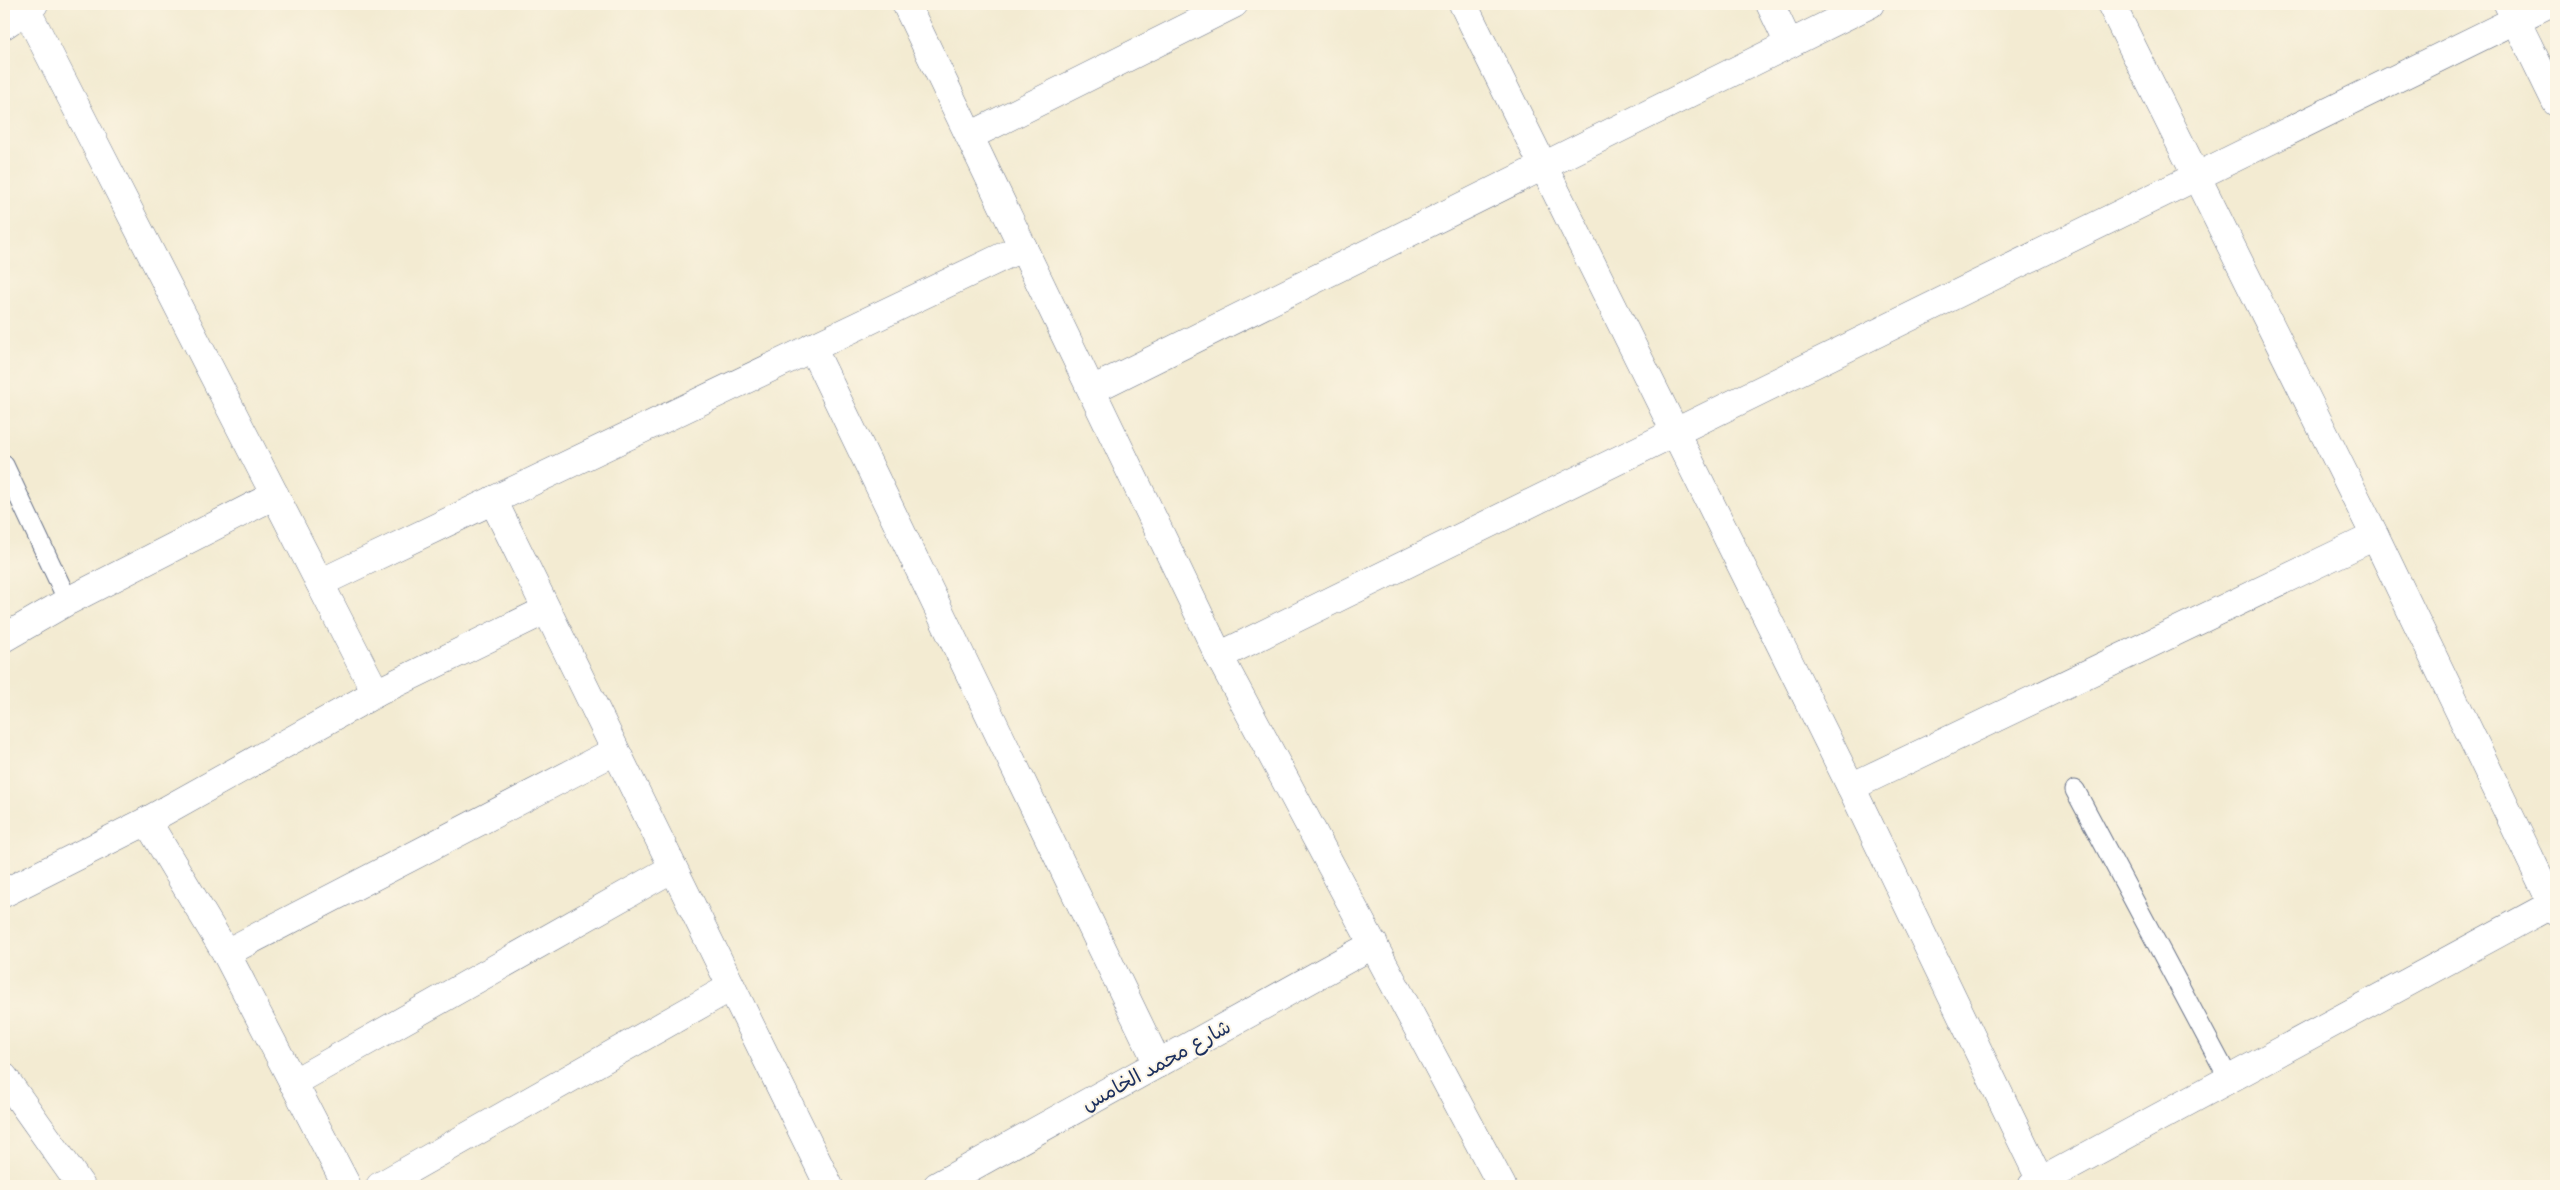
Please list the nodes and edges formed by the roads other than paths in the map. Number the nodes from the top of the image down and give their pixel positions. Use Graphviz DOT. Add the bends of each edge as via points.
graph roads {
  1 [pos="906,4"];
  2 [pos="1234,4"];
  3 [pos="1463,4"];
  4 [pos="1770,4"];
  5 [pos="1870,4"];
  6 [pos="2112,4"];
  7 [pos="2548,4"];
  8 [pos="30,6"];
  9 [pos="2512,12"];
  10 [pos="4,25"];
  11 [pos="1789,44"];
  12 [pos="2556,102"];
  13 [pos="970,136"];
  14 [pos="1543,166"];
  15 [pos="2197,176"];
  16 [pos="1023,247"];
  17 [pos="812,347"];
  18 [pos="1092,390"];
  19 [pos="1675,432"];
  20 [pos="4,465"];
  21 [pos="275,495"];
  22 [pos="492,500"];
  23 [pos="2375,536"];
  24 [pos="320,583"];
  25 [pos="68,601"];
  26 [pos="546,610"];
  27 [pos="4,638"];
  28 [pos="1219,656"];
  29 [pos="376,694"];
  30 [pos="616,751"];
  31 [pos="1851,787"];
  32 [pos="2075,790"];
  33 [pos="147,821"];
  34 [pos="673,868"];
  35 [pos="4,893"];
  36 [pos="2555,906"];
  37 [pos="1374,944"];
  38 [pos="226,953"];
  39 [pos="731,988"];
  40 [pos="1158,1064"];
  41 [pos="4,1077"];
  42 [pos="2229,1079"];
  43 [pos="293,1083"];
  44 [pos="2036,1184"];
  45 [pos="80,1186"];
  46 [pos="347,1186"];
  47 [pos="380,1186"];
  48 [pos="829,1186"];
  49 [pos="937,1186"];
  50 [pos="1502,1186"];
  1 -- 13 [label="street"];
  2 -- 13 [label="street"];
  3 -- 14 [label="street"];
  4 -- 11 [label="street"];
  5 -- 11 [label="street"];
  6 -- 15 [label="street"];
  7 -- 9 [label="street"];
  8 -- 10 [label="street"];
  8 -- 21 [label="street"];
  9 -- 12 [label="street"];
  9 -- 15 [label="street"];
  11 -- 14 [label="street"];
  13 -- 16 [label="street"];
  14 -- 18 [label="street"];
  14 -- 19 [label="street"];
  15 -- 19 [label="street"];
  15 -- 23 [label="street"];
  16 -- 17 [label="street"];
  16 -- 18 [label="street"];
  17 -- 22 [label="street"];
  17 -- 40 [label="street"];
  18 -- 28 [label="street"];
  19 -- 28 [label="street"];
  19 -- 31 [label="street"];
  20 -- 25 [label="lane"];
  21 -- 24 [label="street"];
  21 -- 25 [label="street"];
  22 -- 24 [label="street"];
  22 -- 26 [label="street"];
  23 -- 31 [label="street"];
  23 -- 36 [label="street"];
  24 -- 29 [label="street"];
  25 -- 27 [label="street"];
  26 -- 29 [label="street"];
  26 -- 30 [label="street"];
  28 -- 37 [label="street"];
  29 -- 33 [label="street"];
  30 -- 34 [label="street"];
  30 -- 38 [label="street"];
  31 -- 44 [label="street"];
  32 -- 42 [label="lane"];
  33 -- 35 [label="street"];
  33 -- 38 [label="street"];
  34 -- 39 [label="street"];
  34 -- 43 [label="street"];
  36 -- 42 [label="street"];
  37 -- 40 [label="street, شارع محمد الخامس"];
  37 -- 50 [label="street"];
  38 -- 43 [label="street"];
  39 -- 47 [label="street"];
  39 -- 48 [label="street"];
  40 -- 49 [label="street, شارع محمد الخامس"];
  41 -- 45 [label="street"];
  42 -- 44 [label="street"];
  43 -- 46 [label="street"];
}
